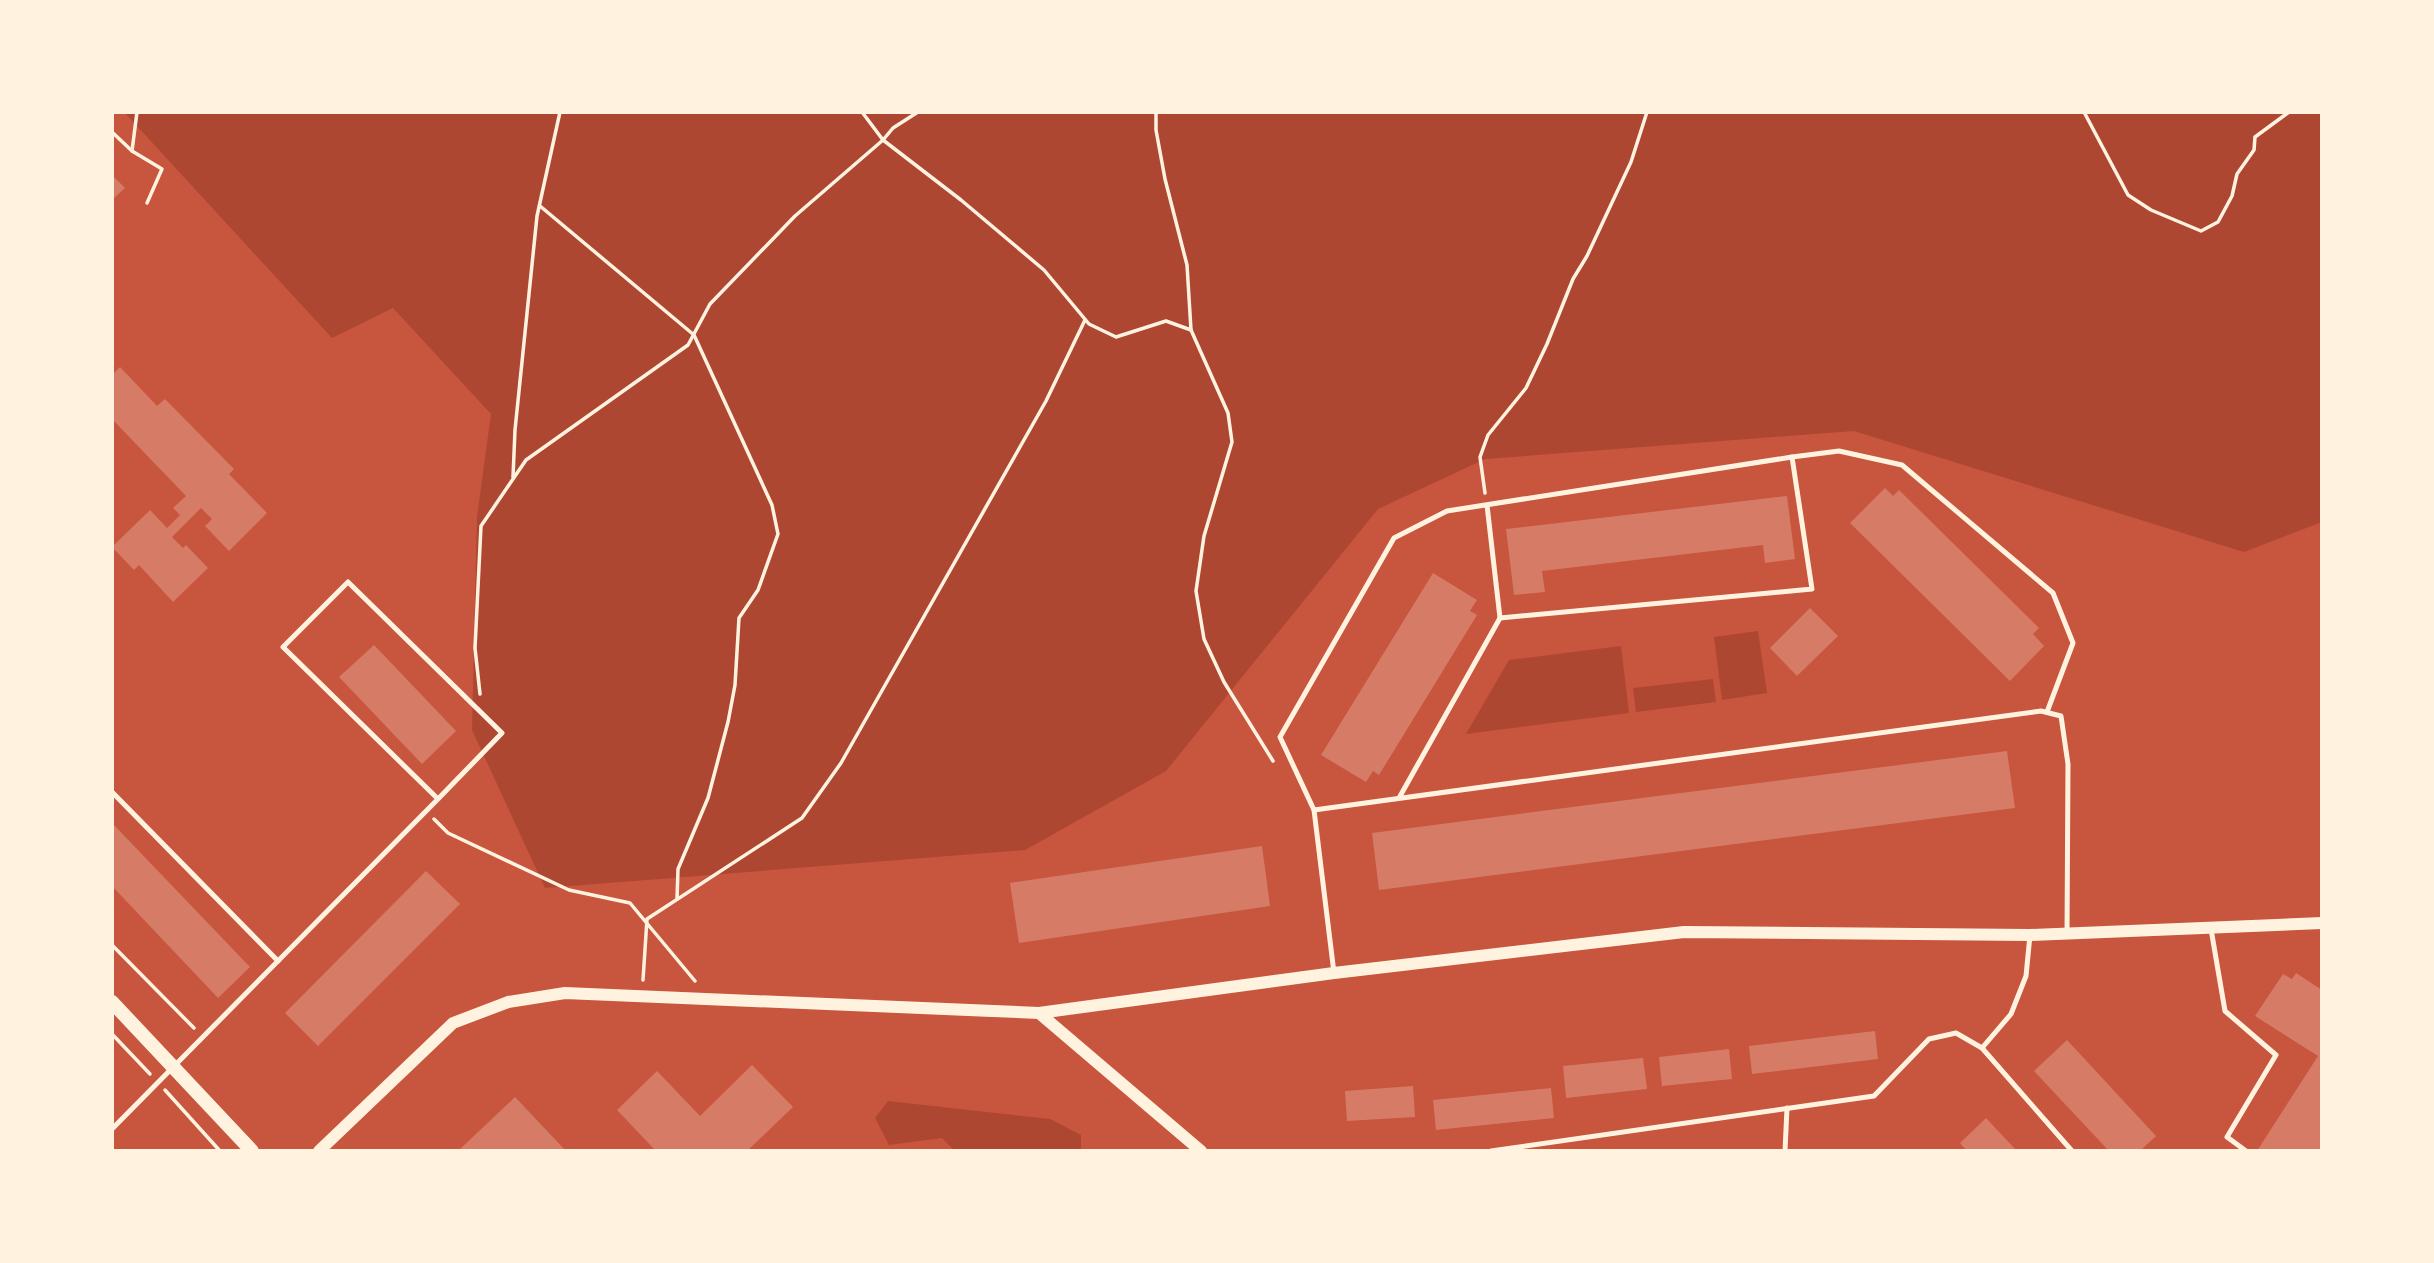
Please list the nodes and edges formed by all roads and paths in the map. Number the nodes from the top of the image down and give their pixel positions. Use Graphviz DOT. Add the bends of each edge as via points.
graph roads {
  1 [pos="137,112"];
  2 [pos="560,112"];
  3 [pos="862,112"];
  4 [pos="918,112"];
  5 [pos="1156,112"];
  6 [pos="1647,112"];
  7 [pos="2084,112"];
  8 [pos="2288,112"];
  9 [pos="112,132"];
  10 [pos="883,140"];
  11 [pos="132,151"];
  12 [pos="147,203"];
  13 [pos="540,206"];
  14 [pos="1086,320"];
  15 [pos="1191,330"];
  16 [pos="694,335"];
  17 [pos="1792,457"];
  18 [pos="513,478"];
  19 [pos="1487,505"];
  20 [pos="1500,618"];
  21 [pos="2048,712"];
  22 [pos="482,713"];
  23 [pos="1273,761"];
  24 [pos="112,792"];
  25 [pos="1399,798"];
  26 [pos="438,799"];
  27 [pos="1314,810"];
  28 [pos="426,811"];
  29 [pos="677,899"];
  30 [pos="646,923"];
  31 [pos="2322,923"];
  32 [pos="2211,928"];
  33 [pos="2067,934"];
  34 [pos="2030,935"];
  35 [pos="112,945"];
  36 [pos="278,961"];
  37 [pos="1334,973"];
  38 [pos="642,996"];
  39 [pos="709,999"];
  40 [pos="112,1002"];
  41 [pos="1039,1013"];
  42 [pos="112,1034"];
  43 [pos="203,1037"];
  44 [pos="1982,1048"];
  45 [pos="173,1067"];
  46 [pos="157,1082"];
  47 [pos="1787,1108"];
  48 [pos="112,1129"];
  49 [pos="220,1151"];
  50 [pos="252,1151"];
  51 [pos="319,1151"];
  52 [pos="1201,1151"];
  53 [pos="1491,1151"];
  54 [pos="1785,1151"];
  55 [pos="2072,1151"];
  56 [pos="2246,1151"];
  1 -- 11 [label="path"];
  2 -- 13 [label="path"];
  3 -- 10 [label="path"];
  4 -- 10 [label="path"];
  5 -- 15 [label="path" via="1165,179 1186,265"];
  6 -- 19 [label="path" via="1631,162 1526,388 1488,435 1480,457"];
  7 -- 8 [label="path" via="2128,195 2200,231 2218,222 2237,174 2254,150 2255,137"];
  9 -- 11 [label="path"];
  10 -- 14 [label="path" via="1036,263"];
  10 -- 16 [label="path" via="757,255 710,304"];
  11 -- 12 [label="path" via="162,169"];
  13 -- 16 [label="path"];
  13 -- 18 [label="path"];
  14 -- 15 [label="path" via="1116,337 1166,321"];
  14 -- 29 [label="path" via="1046,401 841,763 802,818"];
  15 -- 23 [label="path" via="1228,414 1232,442 1204,536 1196,592 1204,639 1224,682"];
  16 -- 18 [label="path" via="688,345 526,460"];
  16 -- 29 [label="path" via="772,505 778,534 758,590 739,618 728,722 708,798 678,869"];
  17 -- 19 [label="lane"];
  17 -- 20 [label="lane" via="1812,589"];
  17 -- 21 [label="lane" via="1839,451 1902,465 2053,593 2073,643"];
  18 -- 22 [label="path" via="481,526 475,648"];
  19 -- 20 [label="lane"];
  19 -- 27 [label="lane" via="1447,511 1394,538 1280,737"];
  20 -- 25 [label="lane"];
  21 -- 25 [label="lane"];
  21 -- 33 [label="lane" via="2061,716 2068,764"];
  22 -- 26 [label="lane" via="502,733"];
  22 -- 26 [label="lane" via="348,582 284,647"];
  24 -- 36 [label="lane"];
  25 -- 27 [label="lane"];
  26 -- 28 [label="lane"];
  27 -- 37 [label="lane"];
  28 -- 30 [label="path" via="448,833 569,890 630,903"];
  28 -- 36 [label="lane"];
  29 -- 30 [label="path"];
  30 -- 38 [label="path"];
  30 -- 39 [label="path"];
  31 -- 32 [label="street"];
  32 -- 33 [label="street"];
  32 -- 56 [label="lane" via="2225,1011 2276,1055 2227,1137"];
  33 -- 34 [label="street"];
  34 -- 37 [label="street" via="1684,932"];
  34 -- 44 [label="lane" via="2026,976 2011,1014"];
  35 -- 43 [label="path"];
  36 -- 43 [label="lane"];
  37 -- 41 [label="street"];
  38 -- 39 [label="street"];
  38 -- 51 [label="street" via="565,993 508,1002 453,1023"];
  39 -- 41 [label="street"];
  40 -- 45 [label="main road"];
  41 -- 52 [label="street"];
  42 -- 46 [label="path"];
  43 -- 45 [label="lane"];
  44 -- 47 [label="lane" via="1956,1034 1929,1039 1874,1096"];
  44 -- 55 [label="lane"];
  45 -- 46 [label="lane"];
  45 -- 50 [label="main road"];
  46 -- 48 [label="lane"];
  46 -- 49 [label="path"];
  47 -- 53 [label="lane"];
  47 -- 54 [label="lane"];
}
